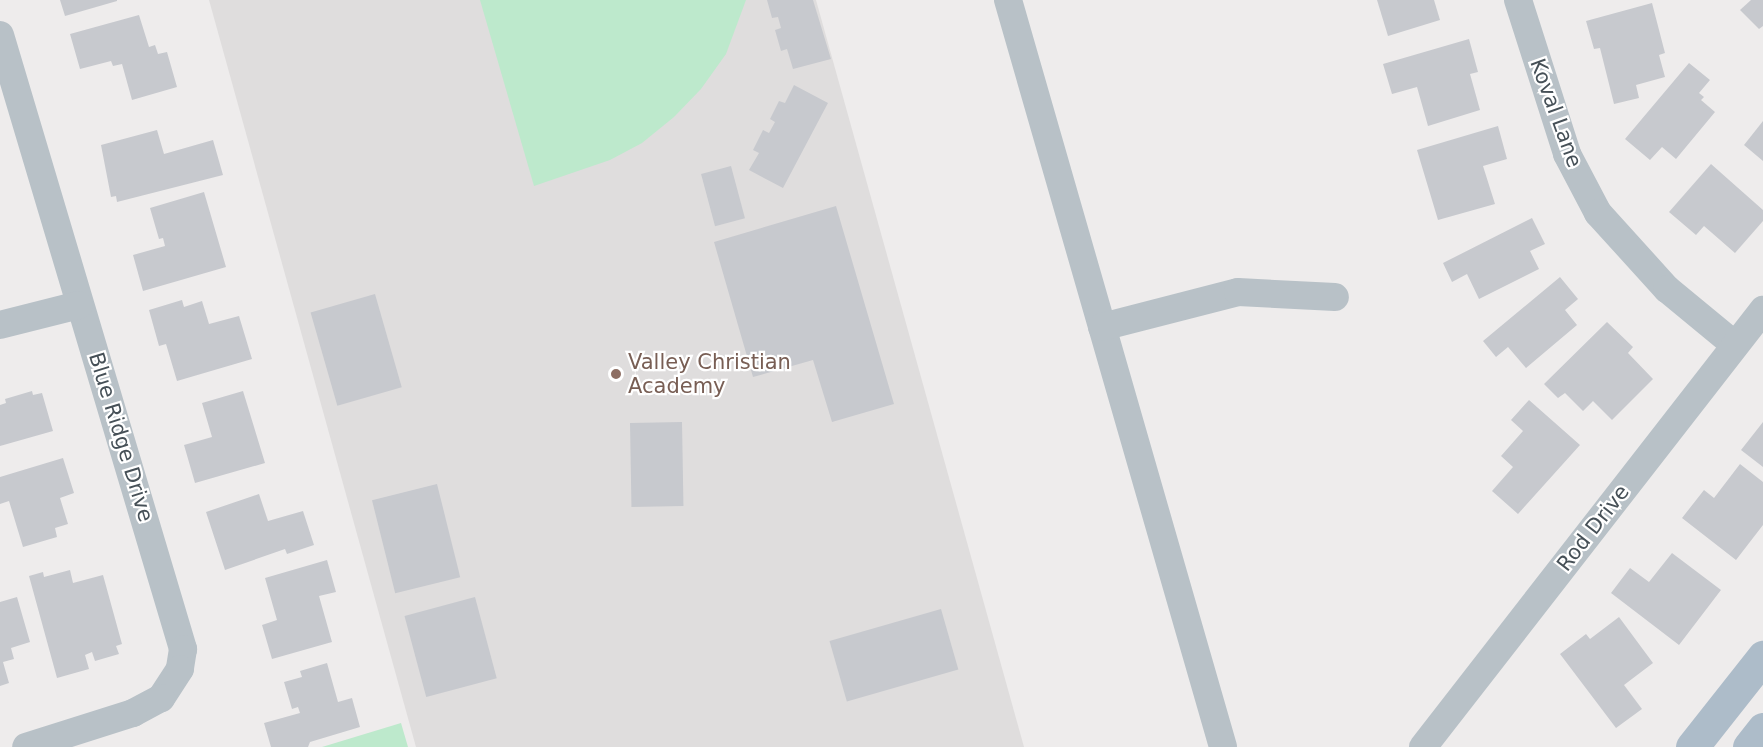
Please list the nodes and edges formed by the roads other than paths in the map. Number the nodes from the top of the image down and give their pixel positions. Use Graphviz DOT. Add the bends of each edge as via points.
graph roads {
  1 [pos="1009,0"];
  2 [pos="1518,0"];
  3 [pos="0,34"];
  4 [pos="1335,297"];
  5 [pos="80,305"];
  6 [pos="1763,310"];
  7 [pos="0,325"];
  8 [pos="1102,327"];
  9 [pos="1735,345"];
  10 [pos="1763,657"];
  11 [pos="1763,729"];
  12 [pos="26,747"];
  13 [pos="1223,747"];
  14 [pos="1423,747"];
  15 [pos="1692,747"];
  16 [pos="1749,747"];
  1 -- 8 [label="street"];
  2 -- 9 [label="street, Koval Lane" via="1567,154 1598,213 1667,289"];
  3 -- 5 [label="street, Blue Ridge Drive"];
  4 -- 8 [label="street" via="1238,292"];
  5 -- 7 [label="street"];
  5 -- 12 [label="street, Blue Ridge Drive" via="183,649 180,669 160,698 133,713"];
  6 -- 9 [label="street, Rod Drive"];
  8 -- 13 [label="street"];
  9 -- 14 [label="street, Rod Drive"];
  10 -- 15 [label="main road"];
  11 -- 16 [label="main road"];
}
